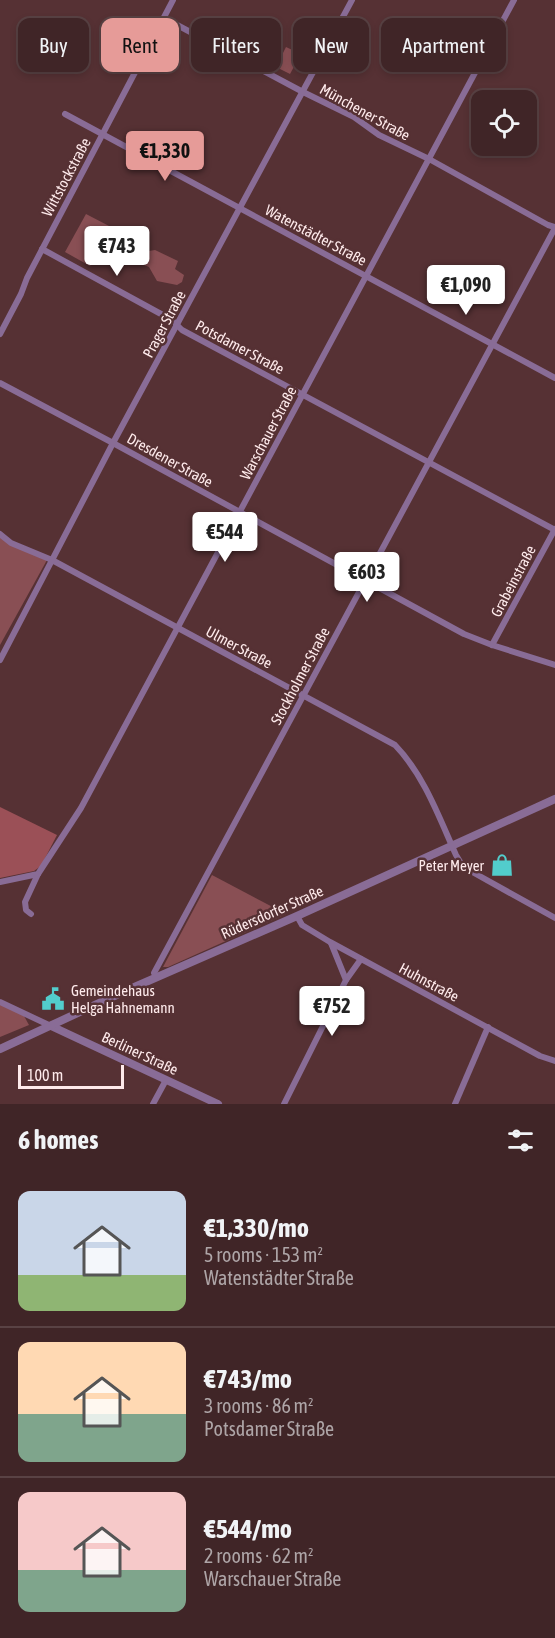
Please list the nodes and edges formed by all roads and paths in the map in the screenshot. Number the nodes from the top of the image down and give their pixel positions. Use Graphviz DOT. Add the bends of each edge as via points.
graph roads {
  1 [pos="173,0"];
  2 [pos="352,0"];
  3 [pos="514,0"];
  4 [pos="164,18"];
  5 [pos="179,26"];
  6 [pos="135,72"];
  7 [pos="303,92"];
  8 [pos="65,114"];
  9 [pos="102,134"];
  10 [pos="429,159"];
  11 [pos="240,208"];
  12 [pos="555,227"];
  13 [pos="42,249"];
  14 [pos="367,276"];
  15 [pos="177,325"];
  16 [pos="0,334"];
  17 [pos="492,344"];
  18 [pos="555,378"];
  19 [pos="0,383"];
  20 [pos="303,394"];
  21 [pos="113,443"];
  22 [pos="430,462"];
  23 [pos="239,512"];
  24 [pos="555,530"];
  25 [pos="0,534"];
  26 [pos="52,560"];
  27 [pos="366,580"];
  28 [pos="177,628"];
  29 [pos="492,645"];
  30 [pos="0,660"];
  31 [pos="555,665"];
  32 [pos="303,695"];
  33 [pos="555,799"];
  34 [pos="452,846"];
  35 [pos="38,874"];
  36 [pos="0,882"];
  37 [pos="31,914"];
  38 [pos="297,916"];
  39 [pos="555,918"];
  40 [pos="330,942"];
  41 [pos="362,959"];
  42 [pos="157,978"];
  43 [pos="346,980"];
  44 [pos="0,1002"];
  45 [pos="51,1026"];
  46 [pos="488,1028"];
  47 [pos="0,1049"];
  48 [pos="555,1061"];
  49 [pos="166,1080"];
  50 [pos="153,1104"];
  51 [pos="218,1104"];
  52 [pos="284,1104"];
  53 [pos="455,1104"];
  1 -- 4 [label="street, Wittstockstraße"];
  2 -- 7 [label="street, Prager Straße"];
  3 -- 10 [label="street, Warschauer Straße"];
  5 -- 7 [label="street, Münchener Straße"];
  6 -- 9 [label="street, Wittstockstraße"];
  7 -- 10 [label="street, Münchener Straße"];
  7 -- 11 [label="street, Prager Straße"];
  8 -- 9 [label="street, Watenstädter Straße"];
  9 -- 11 [label="street, Watenstädter Straße"];
  9 -- 13 [label="street, Wittstockstraße"];
  10 -- 12 [label="street, Münchener Straße"];
  10 -- 14 [label="street, Warschauer Straße"];
  11 -- 14 [label="street, Watenstädter Straße"];
  11 -- 15 [label="street, Prager Straße"];
  12 -- 17 [label="street, Stockholmer Straße"];
  13 -- 15 [label="street, Potsdamer Straße"];
  13 -- 16 [label="street, Wittstockstraße"];
  14 -- 17 [label="street, Watenstädter Straße"];
  14 -- 20 [label="street, Warschauer Straße"];
  15 -- 20 [label="street, Potsdamer Straße"];
  15 -- 21 [label="street, Prager Straße"];
  17 -- 18 [label="street, Watenstädter Straße"];
  17 -- 22 [label="street, Stockholmer Straße"];
  19 -- 21 [label="street, Dresdener Straße"];
  20 -- 22 [label="street, Potsdamer Straße"];
  20 -- 23 [label="street, Warschauer Straße"];
  21 -- 23 [label="street, Dresdener Straße"];
  21 -- 26 [label="street, Prager Straße"];
  22 -- 24 [label="street, Potsdamer Straße"];
  22 -- 27 [label="street, Stockholmer Straße"];
  23 -- 27 [label="street, Dresdener Straße"];
  23 -- 28 [label="street, Warschauer Straße"];
  24 -- 29 [label="street, Grabeinstraße"];
  25 -- 26 [label="street, Ulmer Straße" via="11,543"];
  26 -- 28 [label="street, Ulmer Straße"];
  26 -- 30 [label="street, Prager Straße"];
  27 -- 29 [label="street, Dresdener Straße" via="464,634"];
  27 -- 32 [label="street, Stockholmer Straße"];
  28 -- 32 [label="street, Ulmer Straße"];
  28 -- 35 [label="street, Warschauer Straße" via="81,808"];
  29 -- 31 [label="street, Dresdener Straße"];
  32 -- 34 [label="street, Ulmer Straße" via="400,750 424,784"];
  32 -- 42 [label="street, Stockholmer Straße" via="154,973"];
  33 -- 34 [label="street, Rüdersdorfer Straße"];
  34 -- 38 [label="street, Rüdersdorfer Straße"];
  34 -- 39 [label="street, Ulmer Straße" via="467,869"];
  35 -- 36 [label="street"];
  35 -- 37 [label="street, Warschauer Straße" via="25,902"];
  38 -- 40 [label="street, Huhnstraße" via="302,925"];
  38 -- 42 [label="street, Rüdersdorfer Straße"];
  40 -- 41 [label="street, Huhnstraße"];
  40 -- 43 [label="street"];
  41 -- 43 [label="street"];
  41 -- 46 [label="street, Huhnstraße"];
  42 -- 45 [label="street, Rüdersdorfer Straße"];
  43 -- 52 [label="street"];
  44 -- 45 [label="street"];
  45 -- 47 [label="street, Rüdersdorfer Straße"];
  45 -- 49 [label="street, Berliner Straße"];
  46 -- 48 [label="street, Huhnstraße"];
  46 -- 53 [label="street"];
  49 -- 50 [label="street"];
  49 -- 51 [label="street, Berliner Straße"];
}
